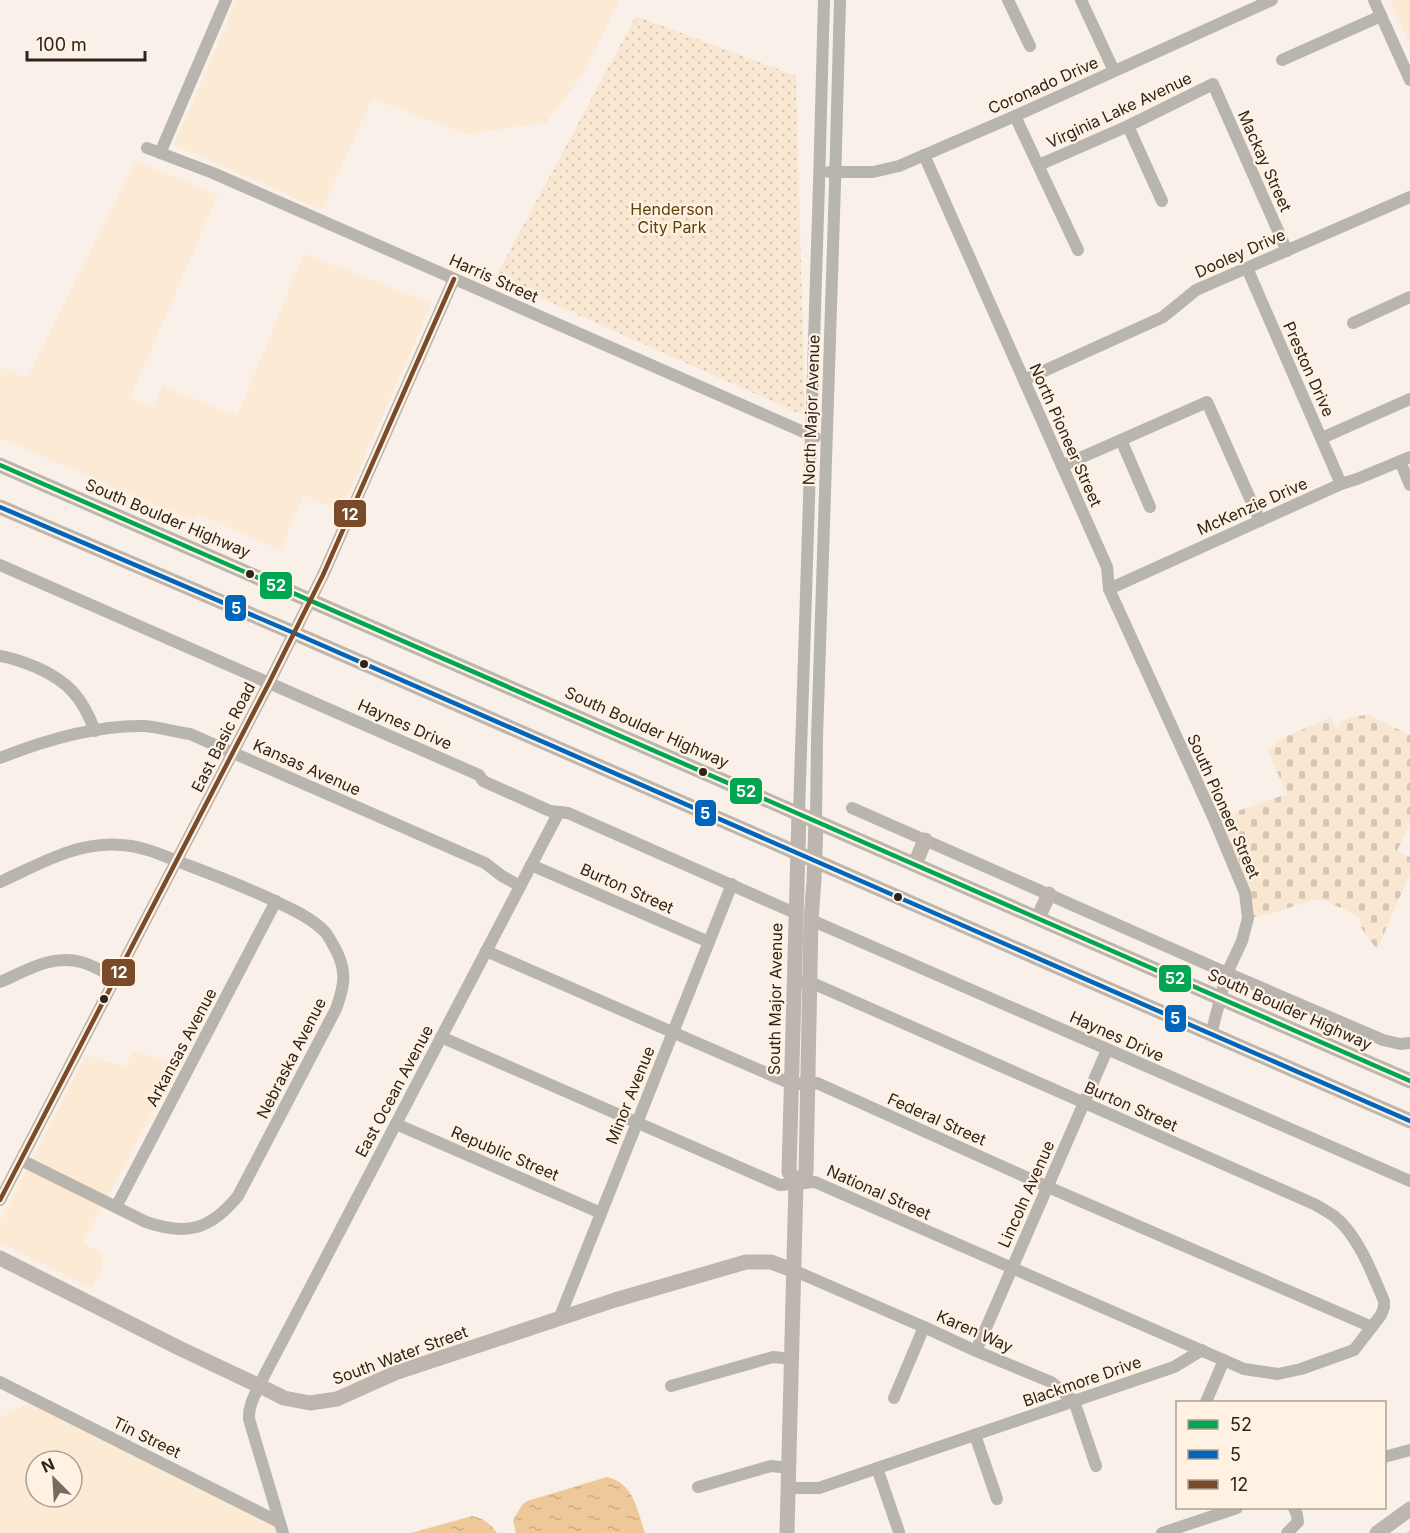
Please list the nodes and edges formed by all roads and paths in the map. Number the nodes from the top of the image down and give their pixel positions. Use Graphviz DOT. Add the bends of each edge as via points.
graph roads {
  1 [pos="226,0"];
  2 [pos="824,0"];
  3 [pos="840,0"];
  4 [pos="1008,0"];
  5 [pos="1081,0"];
  6 [pos="1272,0"];
  7 [pos="1374,0"];
  8 [pos="1381,16"];
  9 [pos="1030,46"];
  10 [pos="1282,60"];
  11 [pos="1114,71"];
  12 [pos="821,72"];
  13 [pos="837,75"];
  14 [pos="1410,80"];
  15 [pos="1213,84"];
  16 [pos="1016,116"];
  17 [pos="1128,126"];
  18 [pos="147,148"];
  19 [pos="160,153"];
  20 [pos="924,155"];
  21 [pos="1039,165"];
  22 [pos="819,172"];
  23 [pos="836,172"];
  24 [pos="1410,196"];
  25 [pos="1162,201"];
  26 [pos="1078,250"];
  27 [pos="1287,251"];
  28 [pos="1247,268"];
  29 [pos="454,279"];
  30 [pos="1410,297"];
  31 [pos="1353,323"];
  32 [pos="814,344"];
  33 [pos="830,345"];
  34 [pos="1024,380"];
  35 [pos="1410,399"];
  36 [pos="810,435"];
  37 [pos="1322,438"];
  38 [pos="1121,440"];
  39 [pos="826,441"];
  40 [pos="1405,459"];
  41 [pos="0,465"];
  42 [pos="1062,466"];
  43 [pos="1341,484"];
  44 [pos="1410,485"];
  45 [pos="0,507"];
  46 [pos="1150,507"];
  47 [pos="808,516"];
  48 [pos="824,516"];
  49 [pos="1260,521"];
  50 [pos="0,566"];
  51 [pos="1109,589"];
  52 [pos="311,600"];
  53 [pos="805,610"];
  54 [pos="821,611"];
  55 [pos="294,633"];
  56 [pos="0,656"];
  57 [pos="269,683"];
  58 [pos="1172,729"];
  59 [pos="95,731"];
  60 [pos="233,753"];
  61 [pos="0,758"];
  62 [pos="852,808"];
  63 [pos="559,812"];
  64 [pos="799,813"];
  65 [pos="816,821"];
  66 [pos="925,840"];
  67 [pos="799,854"];
  68 [pos="177,861"];
  69 [pos="815,861"];
  70 [pos="915,864"];
  71 [pos="531,865"];
  72 [pos="0,882"];
  73 [pos="732,884"];
  74 [pos="520,886"];
  75 [pos="1049,894"];
  76 [pos="276,901"];
  77 [pos="795,913"];
  78 [pos="1038,918"];
  79 [pos="811,920"];
  80 [pos="709,942"];
  81 [pos="486,951"];
  82 [pos="1227,974"];
  83 [pos="116,978"];
  84 [pos="0,982"];
  85 [pos="794,982"];
  86 [pos="810,982"];
  87 [pos="1220,998"];
  88 [pos="673,1033"];
  89 [pos="1211,1034"];
  90 [pos="441,1037"];
  91 [pos="1410,1043"];
  92 [pos="1107,1050"];
  93 [pos="1410,1081"];
  94 [pos="791,1083"];
  95 [pos="807,1084"];
  96 [pos="1370,1103"];
  97 [pos="1084,1104"];
  98 [pos="1410,1121"];
  99 [pos="637,1123"];
  100 [pos="396,1124"];
  101 [pos="1410,1132"];
  102 [pos="21,1160"];
  103 [pos="1410,1181"];
  104 [pos="796,1183"];
  105 [pos="1048,1187"];
  106 [pos="0,1200"];
  107 [pos="116,1207"];
  108 [pos="601,1213"];
  109 [pos="0,1258"];
  110 [pos="1012,1268"];
  111 [pos="795,1271"];
  112 [pos="559,1319"];
  113 [pos="924,1327"];
  114 [pos="1372,1327"];
  115 [pos="1202,1350"];
  116 [pos="976,1351"];
  117 [pos="792,1359"];
  118 [pos="1224,1360"];
  119 [pos="0,1383"];
  120 [pos="260,1386"];
  121 [pos="671,1386"];
  122 [pos="894,1398"];
  123 [pos="1074,1401"];
  124 [pos="1206,1401"];
  125 [pos="975,1435"];
  126 [pos="1410,1449"];
  127 [pos="1386,1456"];
  128 [pos="1096,1466"];
  129 [pos="790,1468"];
  130 [pos="877,1468"];
  131 [pos="698,1487"];
  132 [pos="789,1488"];
  133 [pos="997,1499"];
  134 [pos="1234,1509"];
  135 [pos="1294,1509"];
  136 [pos="1410,1509"];
  137 [pos="281,1527"];
  138 [pos="899,1532"];
  139 [pos="787,1533"];
  140 [pos="1162,1533"];
  141 [pos="1287,1533"];
  142 [pos="1377,1533"];
  1 -- 19 [label="street"];
  2 -- 12 [label="street, North Major Avenue"];
  3 -- 13 [label="street, North Major Avenue"];
  4 -- 9 [label="street"];
  5 -- 11 [label="street"];
  6 -- 11 [label="street, Coronado Drive"];
  7 -- 8 [label="street"];
  8 -- 10 [label="street"];
  8 -- 14 [label="street"];
  11 -- 16 [label="street, Coronado Drive"];
  12 -- 13 [label="street"];
  12 -- 22 [label="street, North Major Avenue"];
  13 -- 23 [label="street, North Major Avenue"];
  15 -- 17 [label="street, Virginia Lake Avenue"];
  15 -- 27 [label="street, Mackay Street"];
  16 -- 20 [label="street, Coronado Drive"];
  16 -- 21 [label="street"];
  17 -- 21 [label="street, Virginia Lake Avenue"];
  17 -- 25 [label="street"];
  18 -- 19 [label="street, Harris Street"];
  19 -- 29 [label="street, Harris Street"];
  20 -- 23 [label="street, Coronado Drive" via="873,172"];
  20 -- 34 [label="street, North Pioneer Street"];
  21 -- 26 [label="street"];
  22 -- 23 [label="street, Coronado Drive"];
  22 -- 32 [label="street, North Major Avenue"];
  23 -- 33 [label="street, North Major Avenue"];
  24 -- 27 [label="street, Dooley Drive"];
  27 -- 28 [label="street, Dooley Drive"];
  28 -- 34 [label="street, Dooley Drive" via="1196,290 1163,317"];
  28 -- 37 [label="street, Preston Drive"];
  29 -- 36 [label="street, Harris Street"];
  29 -- 52 [label="street, East Basic Road"];
  30 -- 31 [label="street"];
  32 -- 33 [label="street"];
  32 -- 36 [label="street, North Major Avenue"];
  33 -- 39 [label="street, North Major Avenue"];
  34 -- 42 [label="street, North Pioneer Street"];
  35 -- 37 [label="street"];
  36 -- 39 [label="street, Harris Street"];
  36 -- 47 [label="street, North Major Avenue"];
  37 -- 43 [label="street, Preston Drive"];
  38 -- 42 [label="street"];
  38 -- 46 [label="street"];
  38 -- 49 [label="street" via="1208,402"];
  39 -- 48 [label="street, North Major Avenue"];
  40 -- 43 [label="street, McKenzie Drive"];
  40 -- 44 [label="street"];
  41 -- 52 [label="main road, South Boulder Highway"];
  42 -- 51 [label="street, North Pioneer Street" via="1107,567"];
  43 -- 49 [label="street, McKenzie Drive"];
  45 -- 55 [label="main road"];
  47 -- 48 [label="street"];
  47 -- 53 [label="street, North Major Avenue"];
  48 -- 54 [label="street, North Major Avenue"];
  49 -- 51 [label="street, McKenzie Drive"];
  50 -- 57 [label="street, Haynes Drive"];
  51 -- 58 [label="street, North Pioneer Street"];
  52 -- 55 [label="street, East Basic Road"];
  52 -- 64 [label="main road, South Boulder Highway"];
  53 -- 54 [label="street"];
  53 -- 64 [label="street, North Major Avenue"];
  54 -- 65 [label="street, North Major Avenue"];
  55 -- 57 [label="street, East Basic Road"];
  55 -- 67 [label="main road"];
  56 -- 59 [label="street" via="16,658 55,676 76,695"];
  57 -- 60 [label="street, East Basic Road"];
  57 -- 63 [label="street, Haynes Drive"];
  58 -- 82 [label="street, South Pioneer Street" via="1245,893 1248,918"];
  59 -- 60 [label="street, Kansas Avenue" via="147,726 190,734"];
  59 -- 61 [label="street, Kansas Avenue"];
  60 -- 68 [label="street, East Basic Road"];
  60 -- 74 [label="street, Kansas Avenue" via="486,863"];
  62 -- 66 [label="street"];
  63 -- 71 [label="street, East Ocean Avenue"];
  63 -- 73 [label="street, Haynes Drive"];
  64 -- 65 [label="main road, South Boulder Highway"];
  64 -- 67 [label="main road, South Major Avenue"];
  65 -- 69 [label="main road, South Major Avenue"];
  65 -- 70 [label="main road, South Boulder Highway"];
  66 -- 70 [label="main road"];
  66 -- 75 [label="street"];
  67 -- 69 [label="main road"];
  67 -- 77 [label="main road, South Major Avenue"];
  68 -- 72 [label="street, Nebraska Avenue" via="120,844 93,845 67,852"];
  68 -- 76 [label="street, Nebraska Avenue"];
  68 -- 83 [label="street, East Basic Road"];
  69 -- 79 [label="main road, South Major Avenue"];
  69 -- 89 [label="main road"];
  70 -- 78 [label="main road, South Boulder Highway"];
  71 -- 74 [label="street, East Ocean Avenue"];
  71 -- 80 [label="street, Burton Street"];
  73 -- 77 [label="street, Haynes Drive"];
  73 -- 80 [label="street, Minor Avenue"];
  74 -- 81 [label="street, East Ocean Avenue"];
  75 -- 78 [label="main road"];
  75 -- 82 [label="street"];
  76 -- 107 [label="street, Arkansas Avenue"];
  76 -- 107 [label="street, Nebraska Avenue" via="306,916 324,931 341,961 343,990 321,1039 238,1196 217,1218 198,1227 161,1227"];
  77 -- 85 [label="main road, South Major Avenue"];
  78 -- 87 [label="main road, South Boulder Highway"];
  79 -- 86 [label="main road, South Major Avenue"];
  79 -- 92 [label="street, Haynes Drive"];
  80 -- 88 [label="street, Minor Avenue"];
  81 -- 88 [label="street, Federal Street"];
  81 -- 90 [label="street, East Ocean Avenue"];
  82 -- 87 [label="street, South Pioneer Street"];
  82 -- 91 [label="street" via="1383,1040"];
  83 -- 84 [label="street" via="83,962 63,959"];
  83 -- 102 [label="street, East Basic Road"];
  85 -- 86 [label="street, Burton Street"];
  85 -- 94 [label="main road, South Major Avenue"];
  86 -- 95 [label="main road, South Major Avenue"];
  86 -- 97 [label="street, Burton Street"];
  87 -- 89 [label="street, South Pioneer Street"];
  87 -- 93 [label="main road, South Boulder Highway"];
  88 -- 94 [label="street, Federal Street"];
  88 -- 99 [label="street, Minor Avenue"];
  89 -- 96 [label="main road"];
  90 -- 99 [label="street, National Street"];
  90 -- 100 [label="street, East Ocean Avenue"];
  92 -- 97 [label="street, Lincoln Avenue"];
  92 -- 103 [label="street, Haynes Drive"];
  94 -- 95 [label="street, Federal Street"];
  94 -- 104 [label="main road, South Major Avenue" via="789,1172"];
  95 -- 104 [label="main road, South Major Avenue" via="806,1173"];
  95 -- 105 [label="street, Federal Street" via="817,1083"];
  96 -- 98 [label="main road"];
  96 -- 101 [label="main road" via="1390,1123"];
  97 -- 105 [label="street, Lincoln Avenue"];
  97 -- 114 [label="street, Burton Street" via="1334,1216 1362,1251 1384,1301 1381,1315"];
  99 -- 104 [label="street, National Street" via="780,1185"];
  99 -- 108 [label="street, Minor Avenue"];
  100 -- 108 [label="street, Republic Street"];
  100 -- 120 [label="street, East Ocean Avenue"];
  102 -- 106 [label="street, East Basic Road"];
  102 -- 107 [label="street, Nebraska Avenue"];
  104 -- 110 [label="street, National Street" via="814,1182"];
  104 -- 111 [label="main road, South Major Avenue"];
  105 -- 110 [label="street, Lincoln Avenue"];
  105 -- 114 [label="street, Federal Street"];
  108 -- 112 [label="street, Minor Avenue"];
  109 -- 120 [label="main road, South Water Street"];
  110 -- 115 [label="street, National Street"];
  110 -- 116 [label="street, Lincoln Avenue"];
  111 -- 112 [label="main road, South Water Street" via="771,1262 746,1262"];
  111 -- 113 [label="street, Karen Way"];
  111 -- 117 [label="main road, South Major Avenue"];
  112 -- 120 [label="main road, South Water Street" via="395,1373 337,1398 310,1403 294,1401"];
  113 -- 116 [label="street, Karen Way"];
  113 -- 122 [label="street"];
  114 -- 118 [label="street" via="1354,1350 1301,1369 1278,1374 1244,1369"];
  115 -- 118 [label="street"];
  115 -- 123 [label="street, Blackmore Drive" via="1174,1367"];
  116 -- 123 [label="street, Karen Way" via="1051,1382"];
  117 -- 121 [label="street" via="773,1357"];
  117 -- 129 [label="main road, South Major Avenue"];
  118 -- 124 [label="street"];
  119 -- 137 [label="street, Tin Street"];
  120 -- 137 [label="street, East Ocean Avenue" via="249,1419"];
  123 -- 125 [label="street, Blackmore Drive"];
  123 -- 128 [label="street"];
  125 -- 130 [label="street, Blackmore Drive"];
  125 -- 133 [label="street"];
  126 -- 127 [label="street"];
  129 -- 131 [label="street" via="771,1466"];
  129 -- 132 [label="main road, South Major Avenue"];
  130 -- 132 [label="street, Blackmore Drive" via="819,1488"];
  130 -- 138 [label="street"];
  132 -- 139 [label="main road, South Major Avenue"];
  134 -- 140 [label="street"];
  135 -- 141 [label="street" via="1298,1522"];
  136 -- 142 [label="main road"];
}
